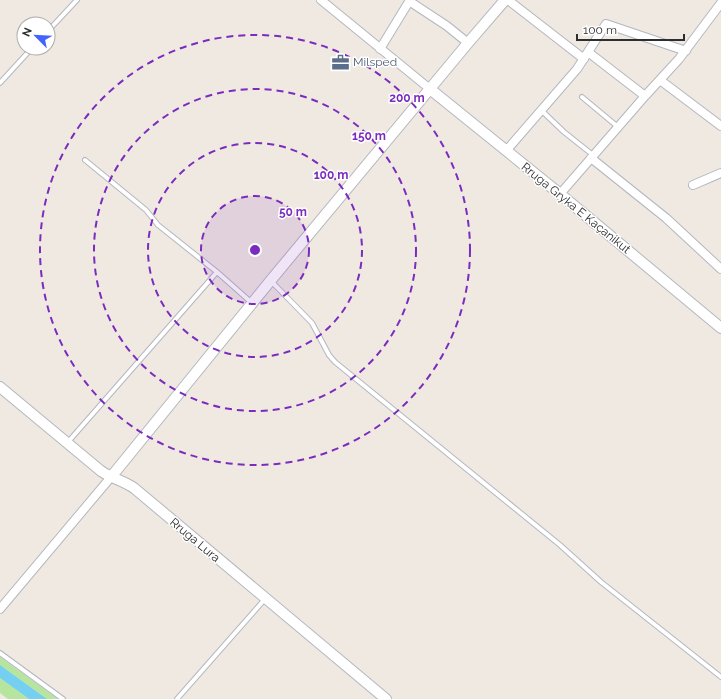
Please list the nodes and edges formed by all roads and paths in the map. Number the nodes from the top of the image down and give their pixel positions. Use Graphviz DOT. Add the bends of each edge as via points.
graph roads {
  1 [pos="77,0"];
  2 [pos="321,0"];
  3 [pos="506,0"];
  4 [pos="409,1"];
  5 [pos="721,3"];
  6 [pos="56,22"];
  7 [pos="468,43"];
  8 [pos="380,48"];
  9 [pos="686,51"];
  10 [pos="586,55"];
  11 [pos="25,56"];
  12 [pos="660,80"];
  13 [pos="0,83"];
  14 [pos="430,89"];
  15 [pos="645,96"];
  16 [pos="582,97"];
  17 [pos="541,110"];
  18 [pos="721,126"];
  19 [pos="618,127"];
  20 [pos="506,151"];
  21 [pos="592,156"];
  22 [pos="86,160"];
  23 [pos="721,173"];
  24 [pos="693,185"];
  25 [pos="560,194"];
  26 [pos="721,269"];
  27 [pos="217,272"];
  28 [pos="271,280"];
  29 [pos="253,303"];
  30 [pos="721,327"];
  31 [pos="0,387"];
  32 [pos="67,443"];
  33 [pos="111,477"];
  34 [pos="265,599"];
  35 [pos="0,609"];
  36 [pos="0,652"];
  37 [pos="721,677"];
  38 [pos="63,699"];
  39 [pos="177,699"];
  40 [pos="386,699"];
  1 -- 6 [label="lane"];
  2 -- 8 [label="street"];
  3 -- 7 [label="street"];
  3 -- 10 [label="street"];
  4 -- 7 [label="street"];
  4 -- 8 [label="street"];
  5 -- 9 [label="street"];
  7 -- 14 [label="street"];
  8 -- 14 [label="street"];
  9 -- 10 [label="street" via="606,24"];
  9 -- 12 [label="street"];
  10 -- 15 [label="street"];
  10 -- 17 [label="street"];
  11 -- 13 [label="lane"];
  12 -- 15 [label="street"];
  12 -- 18 [label="street"];
  14 -- 20 [label="street, Rruga Gryka E Kaçanikut"];
  14 -- 28 [label="street"];
  15 -- 19 [label="street"];
  16 -- 19 [label="lane"];
  17 -- 20 [label="street"];
  17 -- 21 [label="lane"];
  19 -- 21 [label="street"];
  20 -- 25 [label="street, Rruga Gryka E Kaçanikut"];
  21 -- 25 [label="street"];
  21 -- 26 [label="street" via="666,218"];
  22 -- 27 [label="lane" via="146,210 158,225"];
  23 -- 24 [label="street"];
  25 -- 30 [label="street, Rruga Gryka E Kaçanikut"];
  27 -- 29 [label="lane"];
  27 -- 32 [label="lane"];
  28 -- 29 [label="street"];
  28 -- 37 [label="lane" via="312,323 335,362 560,545 601,582"];
  29 -- 33 [label="street"];
  31 -- 32 [label="street, Rruga Lura"];
  32 -- 33 [label="street, Rruga Lura"];
  33 -- 34 [label="street, Rruga Lura" via="134,488"];
  33 -- 35 [label="street"];
  34 -- 39 [label="lane"];
  34 -- 40 [label="street, Rruga Lura"];
  36 -- 38 [label="lane"];
}
